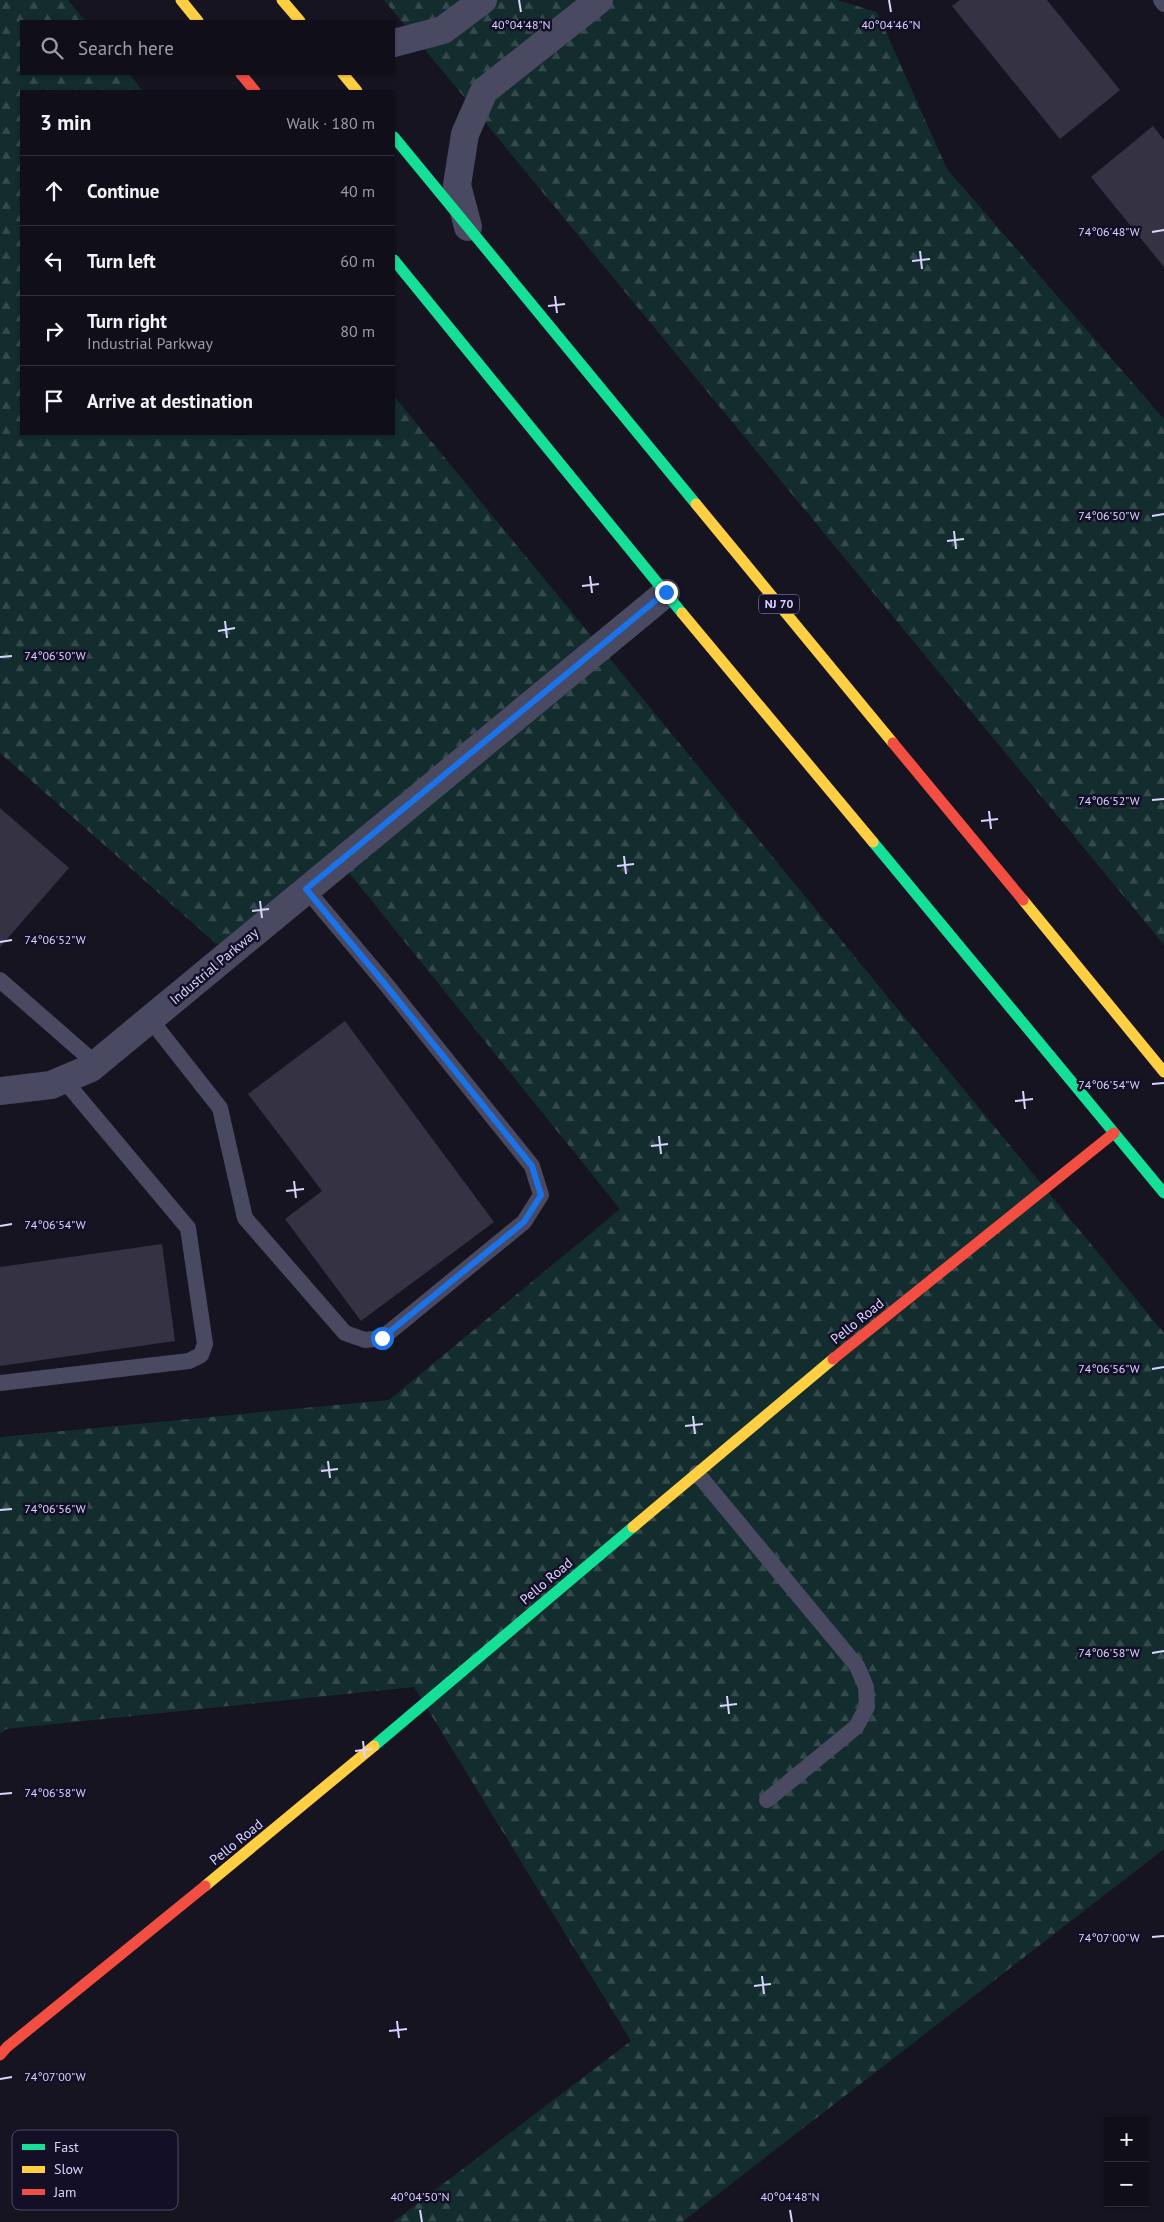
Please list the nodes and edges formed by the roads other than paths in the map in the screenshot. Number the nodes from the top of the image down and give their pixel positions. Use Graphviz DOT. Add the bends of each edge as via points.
graph roads {
  1 [pos="181,0"];
  2 [pos="282,0"];
  3 [pos="484,0"];
  4 [pos="599,0"];
  5 [pos="1160,0"];
  6 [pos="1164,4"];
  7 [pos="197,20"];
  8 [pos="299,20"];
  9 [pos="395,43"];
  10 [pos="242,75"];
  11 [pos="343,75"];
  12 [pos="255,90"];
  13 [pos="356,90"];
  14 [pos="395,138"];
  15 [pos="468,228"];
  16 [pos="395,261"];
  17 [pos="666,592"];
  18 [pos="306,889"];
  19 [pos="0,980"];
  20 [pos="150,1019"];
  21 [pos="96,1064"];
  22 [pos="1164,1072"];
  23 [pos="64,1080"];
  24 [pos="0,1091"];
  25 [pos="1114,1133"];
  26 [pos="1164,1193"];
  27 [pos="0,1383"];
  28 [pos="697,1473"];
  29 [pos="767,1800"];
  30 [pos="0,2055"];
  1 -- 7 [label="main road"];
  2 -- 8 [label="main road"];
  3 -- 9 [label="street" via="443,30"];
  4 -- 15 [label="street" via="484,91 465,134 457,185"];
  5 -- 6 [label="lane"];
  10 -- 12 [label="main road"];
  11 -- 13 [label="main road"];
  14 -- 15 [label="main road, NJ 70"];
  15 -- 22 [label="main road, NJ 70"];
  16 -- 17 [label="main road"];
  17 -- 18 [label="street, Industrial Parkway"];
  17 -- 25 [label="main road"];
  18 -- 20 [label="street, Industrial Parkway"];
  18 -- 20 [label="lane" via="532,1166 541,1195 524,1222 382,1338 364,1340 345,1333 245,1218 220,1108"];
  19 -- 21 [label="lane"];
  20 -- 21 [label="street, Industrial Parkway"];
  21 -- 23 [label="street, Industrial Parkway"];
  23 -- 24 [label="street, Industrial Parkway" via="52,1086"];
  23 -- 27 [label="lane" via="188,1228 205,1344 201,1355 189,1361"];
  25 -- 26 [label="main road"];
  25 -- 28 [label="main road, Pello Road"];
  28 -- 29 [label="lane" via="858,1666 866,1688 867,1707 856,1727"];
  28 -- 30 [label="main road, Pello Road" via="267,1836"];
}
